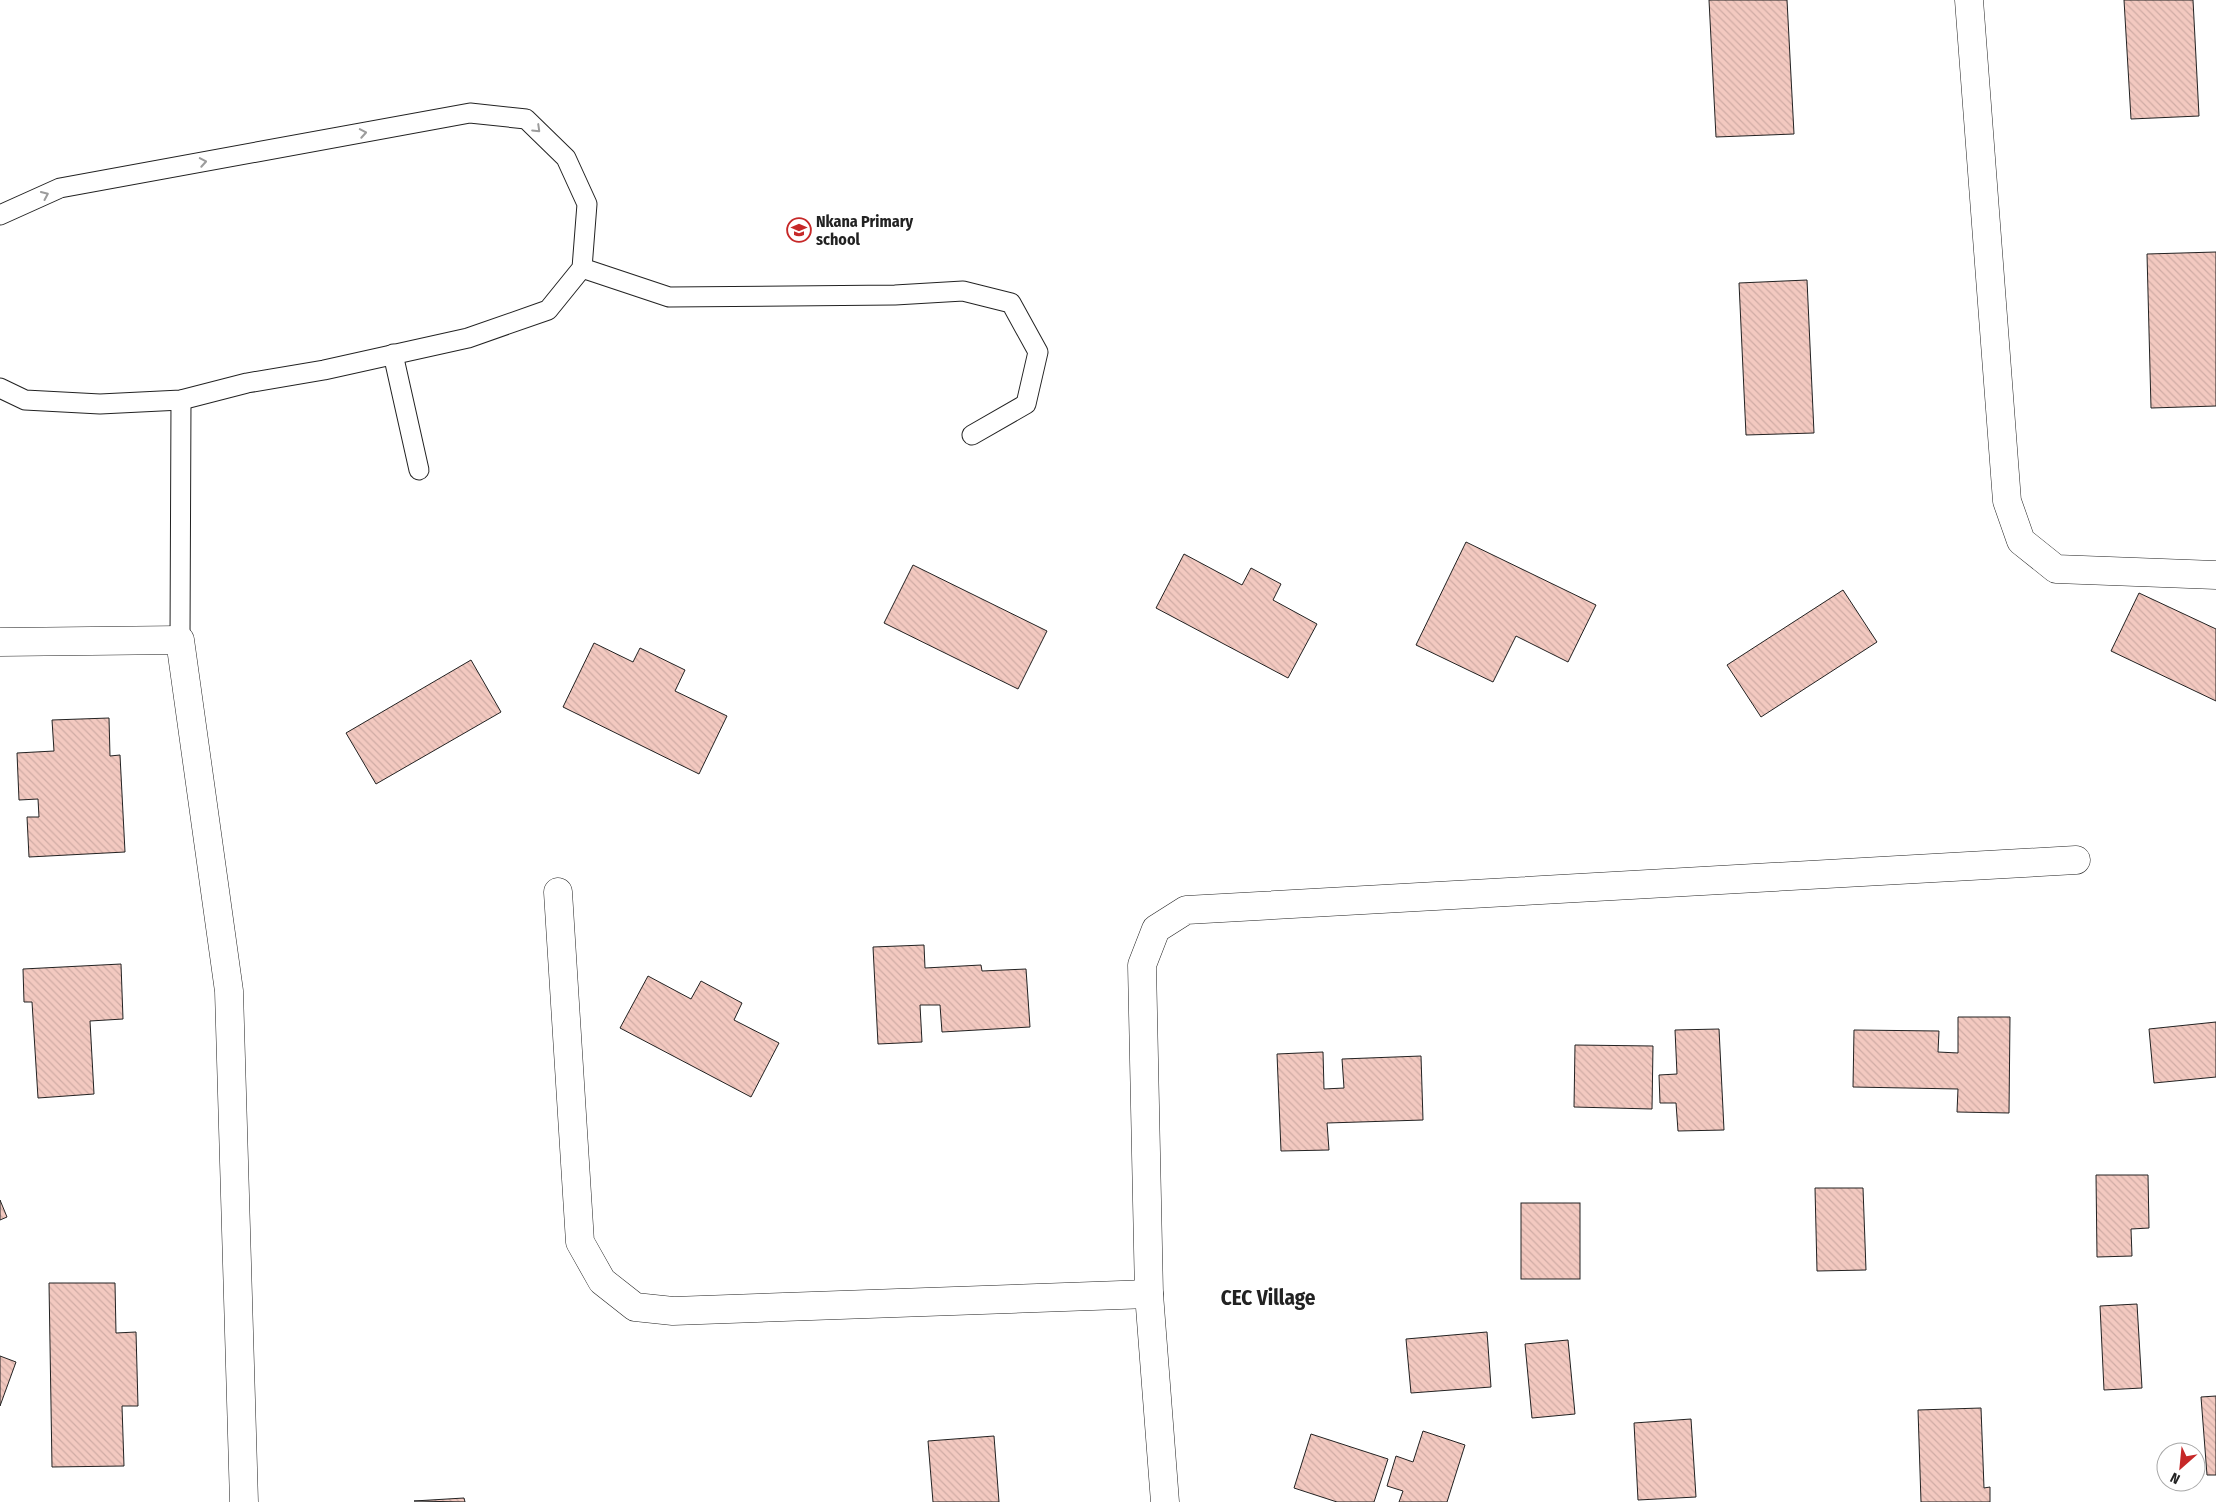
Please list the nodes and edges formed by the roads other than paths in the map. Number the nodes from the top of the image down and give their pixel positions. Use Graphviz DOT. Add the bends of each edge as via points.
graph roads {
  1 [pos="1969,0"];
  2 [pos="0,215"];
  3 [pos="582,268"];
  4 [pos="393,354"];
  5 [pos="0,388"];
  6 [pos="181,400"];
  7 [pos="972,435"];
  8 [pos="419,470"];
  9 [pos="2216,575"];
  10 [pos="180,640"];
  11 [pos="0,642"];
  12 [pos="2076,860"];
  13 [pos="558,892"];
  14 [pos="1149,1294"];
  15 [pos="244,1502"];
  16 [pos="1165,1502"];
  1 -- 9 [label="street" via="2007,500 2021,541 2056,569"];
  2 -- 3 [label="lane, one-way" via="60,188 470,113 526,119 566,158 587,204"];
  3 -- 4 [label="lane" via="548,310 468,338"];
  3 -- 7 [label="lane" via="669,297 895,295 963,291 1011,303 1038,352 1026,404"];
  4 -- 6 [label="lane"];
  4 -- 8 [label="lane"];
  5 -- 6 [label="lane" via="25,400 100,404"];
  6 -- 10 [label="lane"];
  10 -- 11 [label="street"];
  10 -- 15 [label="street" via="229,991"];
  12 -- 14 [label="street" via="1186,910 1156,929 1142,965"];
  13 -- 14 [label="street" via="580,1242 602,1281 635,1307 673,1311"];
  14 -- 16 [label="street"];
}
